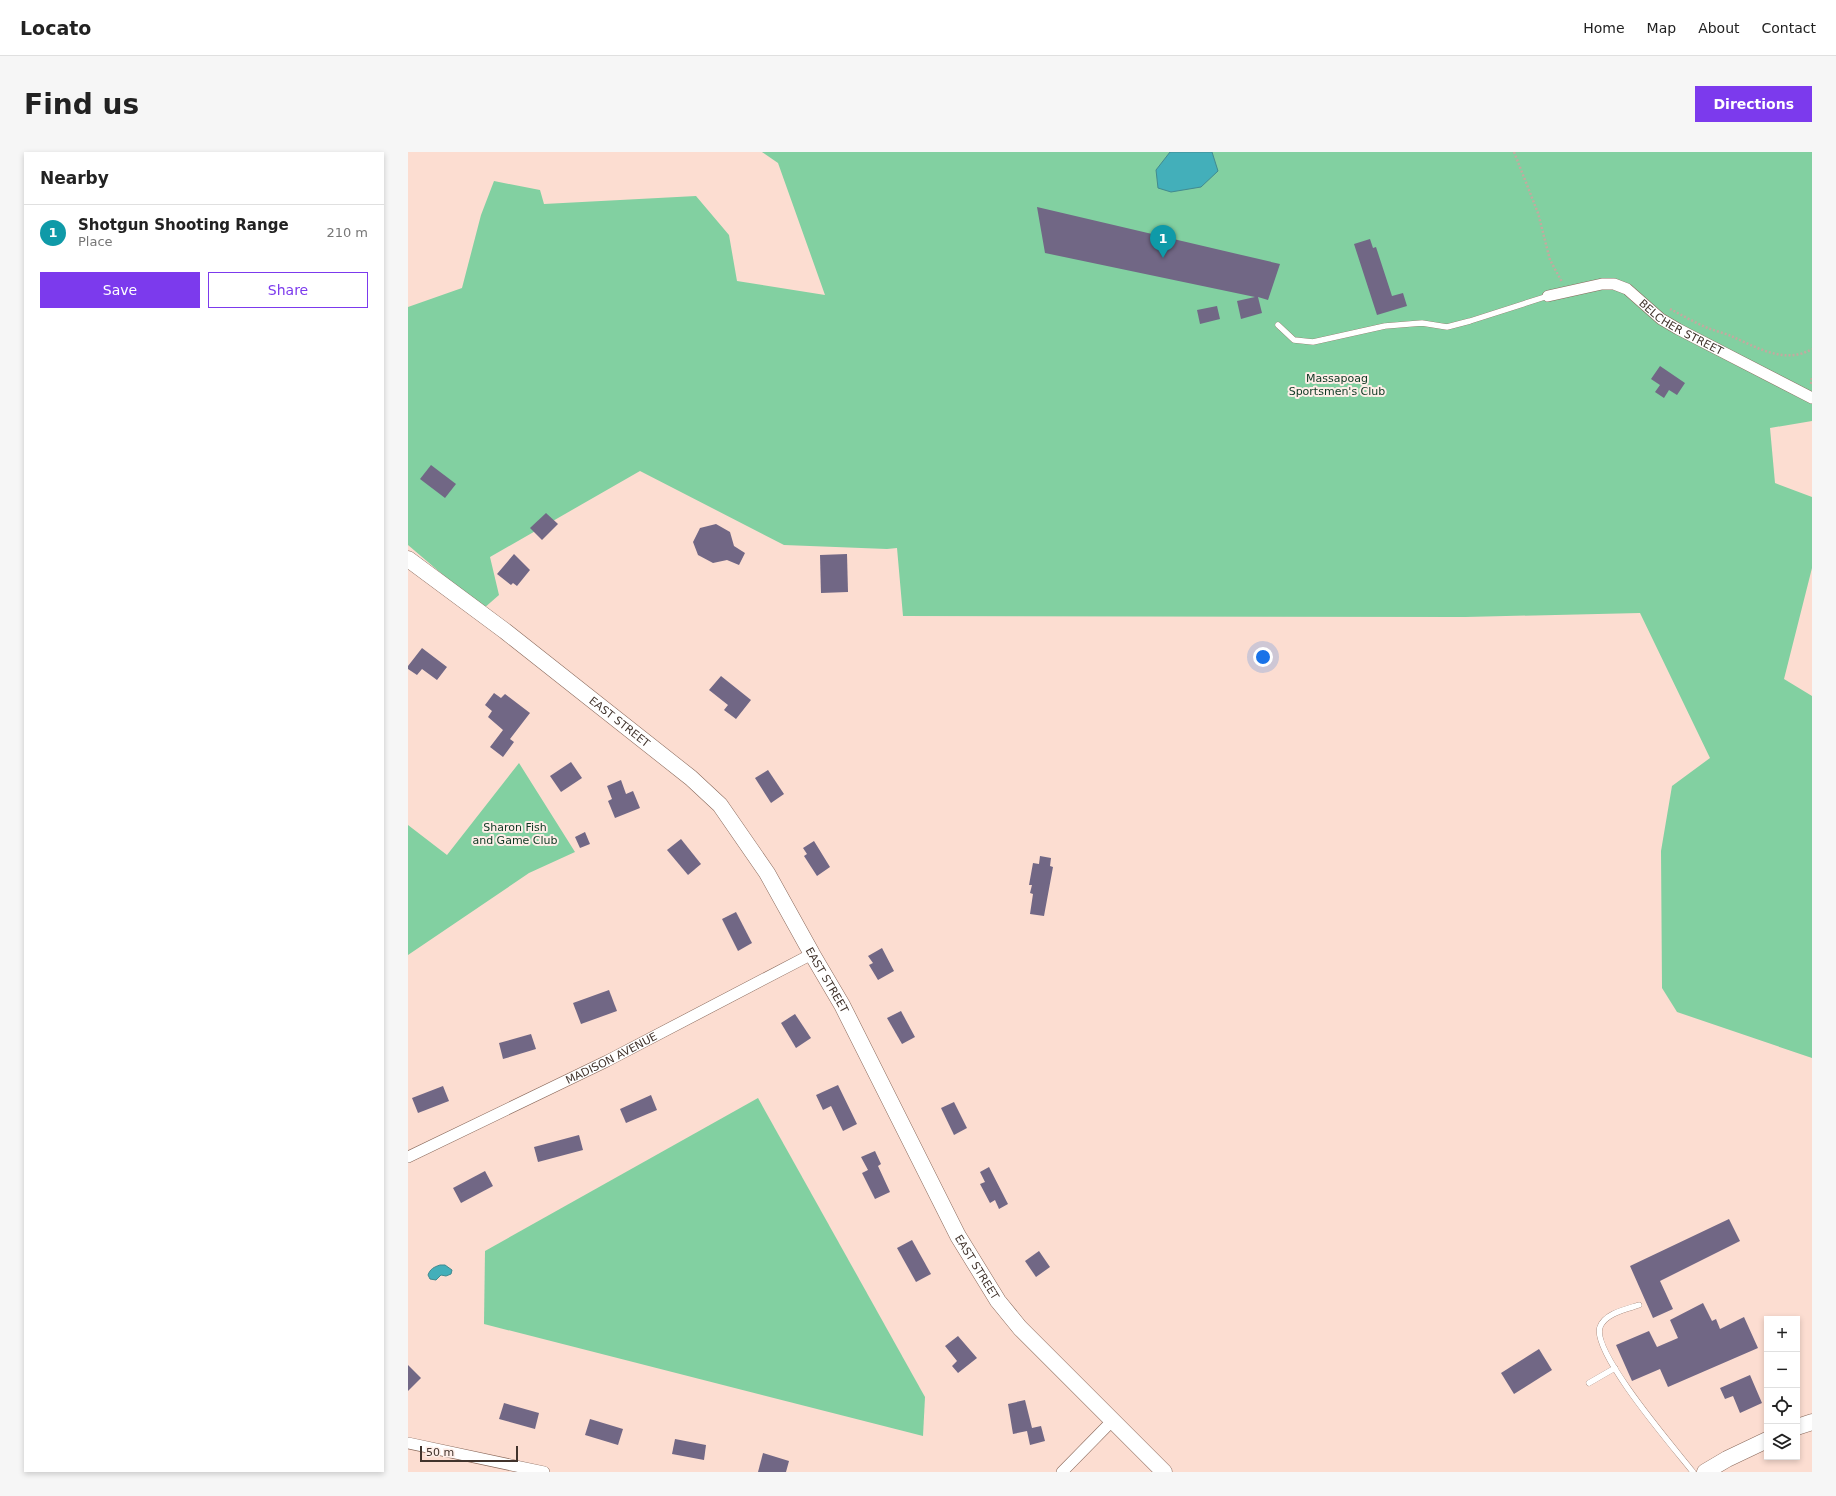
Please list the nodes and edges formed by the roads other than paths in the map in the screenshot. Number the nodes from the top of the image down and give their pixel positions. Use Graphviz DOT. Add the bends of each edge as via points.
graph roads {
  1 [pos="1548,296"];
  2 [pos="1278,325"];
  3 [pos="1812,398"];
  4 [pos="408,559"];
  5 [pos="812,954"];
  6 [pos="408,1157"];
  7 [pos="1639,1305"];
  8 [pos="1615,1368"];
  9 [pos="1588,1383"];
  10 [pos="1112,1421"];
  11 [pos="1812,1422"];
  12 [pos="1800,1426"];
  13 [pos="1764,1441"];
  14 [pos="408,1443"];
  15 [pos="544,1472"];
  16 [pos="1062,1472"];
  17 [pos="1164,1472"];
  18 [pos="1693,1472"];
  19 [pos="1705,1472"];
  1 -- 2 [label="lane" via="1447,327 1422,323 1385,326 1313,342 1294,340"];
  1 -- 3 [label="street, BELCHER STREET" via="1602,284 1614,284 1627,289 1678,330"];
  4 -- 5 [label="street, EAST STREET" via="511,636 691,778 720,805 767,873"];
  5 -- 6 [label="street, MADISON AVENUE" via="607,1062"];
  5 -- 10 [label="street, EAST STREET" via="842,1005 958,1236 998,1302 1020,1328"];
  7 -- 8 [label="lane" via="1608,1318 1600,1327 1600,1342"];
  8 -- 9 [label="lane"];
  8 -- 18 [label="lane" via="1627,1388"];
  10 -- 16 [label="street"];
  10 -- 17 [label="street, EAST STREET"];
  11 -- 12 [label="street"];
  13 -- 19 [label="street"];
  14 -- 15 [label="street"];
}
